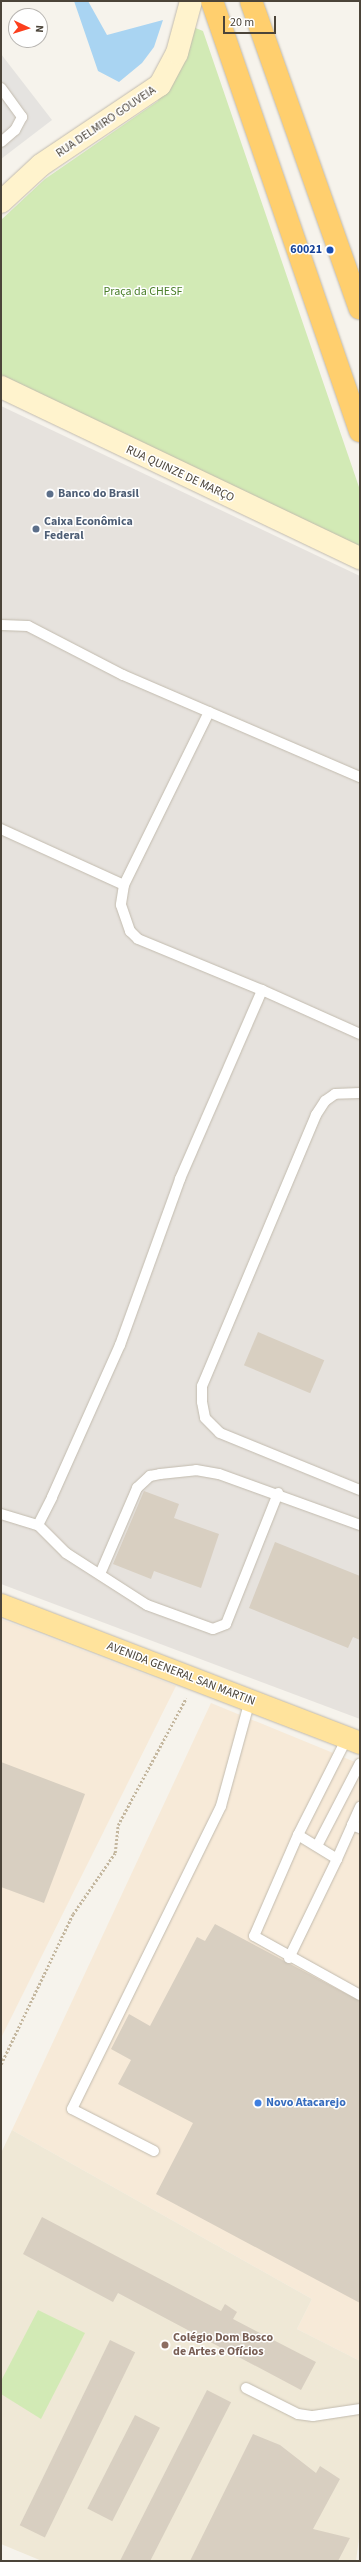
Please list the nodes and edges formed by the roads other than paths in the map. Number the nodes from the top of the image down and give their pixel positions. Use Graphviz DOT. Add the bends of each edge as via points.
graph roads {
  1 [pos="190,1"];
  2 [pos="212,1"];
  3 [pos="251,1"];
  4 [pos="1,88"];
  5 [pos="1,142"];
  6 [pos="1,202"];
  7 [pos="360,308"];
  8 [pos="1,387"];
  9 [pos="360,431"];
  10 [pos="360,558"];
  11 [pos="1,625"];
  12 [pos="209,712"];
  13 [pos="360,777"];
  14 [pos="1,829"];
  15 [pos="124,885"];
  16 [pos="262,990"];
  17 [pos="360,1034"];
  18 [pos="360,1093"];
  19 [pos="360,1490"];
  20 [pos="278,1493"];
  21 [pos="1,1514"];
  22 [pos="38,1525"];
  23 [pos="360,1525"];
  24 [pos="100,1574"];
  25 [pos="1,1606"];
  26 [pos="250,1700"];
  27 [pos="354,1740"];
  28 [pos="360,1763"];
  29 [pos="360,1807"];
  30 [pos="356,1826"];
  31 [pos="298,1835"];
  32 [pos="317,1846"];
  33 [pos="337,1859"];
  34 [pos="289,1958"];
  35 [pos="360,1995"];
  36 [pos="154,2151"];
  37 [pos="246,2388"];
  38 [pos="360,2409"];
  1 -- 6 [label="street, RUA DELMIRO GOUVEIA" via="177,53 160,85 41,166"];
  2 -- 9 [label="highway"];
  3 -- 7 [label="highway"];
  4 -- 5 [label="lane" via="22,117 15,130"];
  8 -- 10 [label="street, RUA QUINZE DE MARÇO"];
  11 -- 12 [label="lane" via="28,626 123,675"];
  12 -- 13 [label="lane"];
  12 -- 15 [label="lane"];
  14 -- 15 [label="lane"];
  15 -- 16 [label="lane" via="121,905 124,918 130,931 138,939"];
  16 -- 17 [label="lane"];
  16 -- 22 [label="lane" via="180,1179 120,1345"];
  18 -- 19 [label="lane" via="336,1094 325,1101 316,1115 202,1386 205,1418 220,1433"];
  20 -- 23 [label="lane"];
  20 -- 24 [label="lane" via="196,1470 150,1476 137,1488"];
  20 -- 24 [label="lane" via="226,1624 219,1628 202,1628 172,1617"];
  21 -- 22 [label="lane"];
  22 -- 24 [label="lane" via="66,1553"];
  25 -- 26 [label="main road, AVENIDA GENERAL SAN MARTIN"];
  26 -- 27 [label="main road, AVENIDA GENERAL SAN MARTIN"];
  26 -- 36 [label="lane" via="221,1806 72,2109"];
  27 -- 31 [label="lane"];
  28 -- 32 [label="lane"];
  29 -- 30 [label="lane"];
  30 -- 33 [label="lane"];
  31 -- 32 [label="lane"];
  31 -- 34 [label="lane" via="254,1929 258,1940"];
  32 -- 33 [label="lane"];
  33 -- 34 [label="lane"];
  34 -- 35 [label="lane"];
  37 -- 38 [label="lane" via="298,2414 313,2416"];
}
